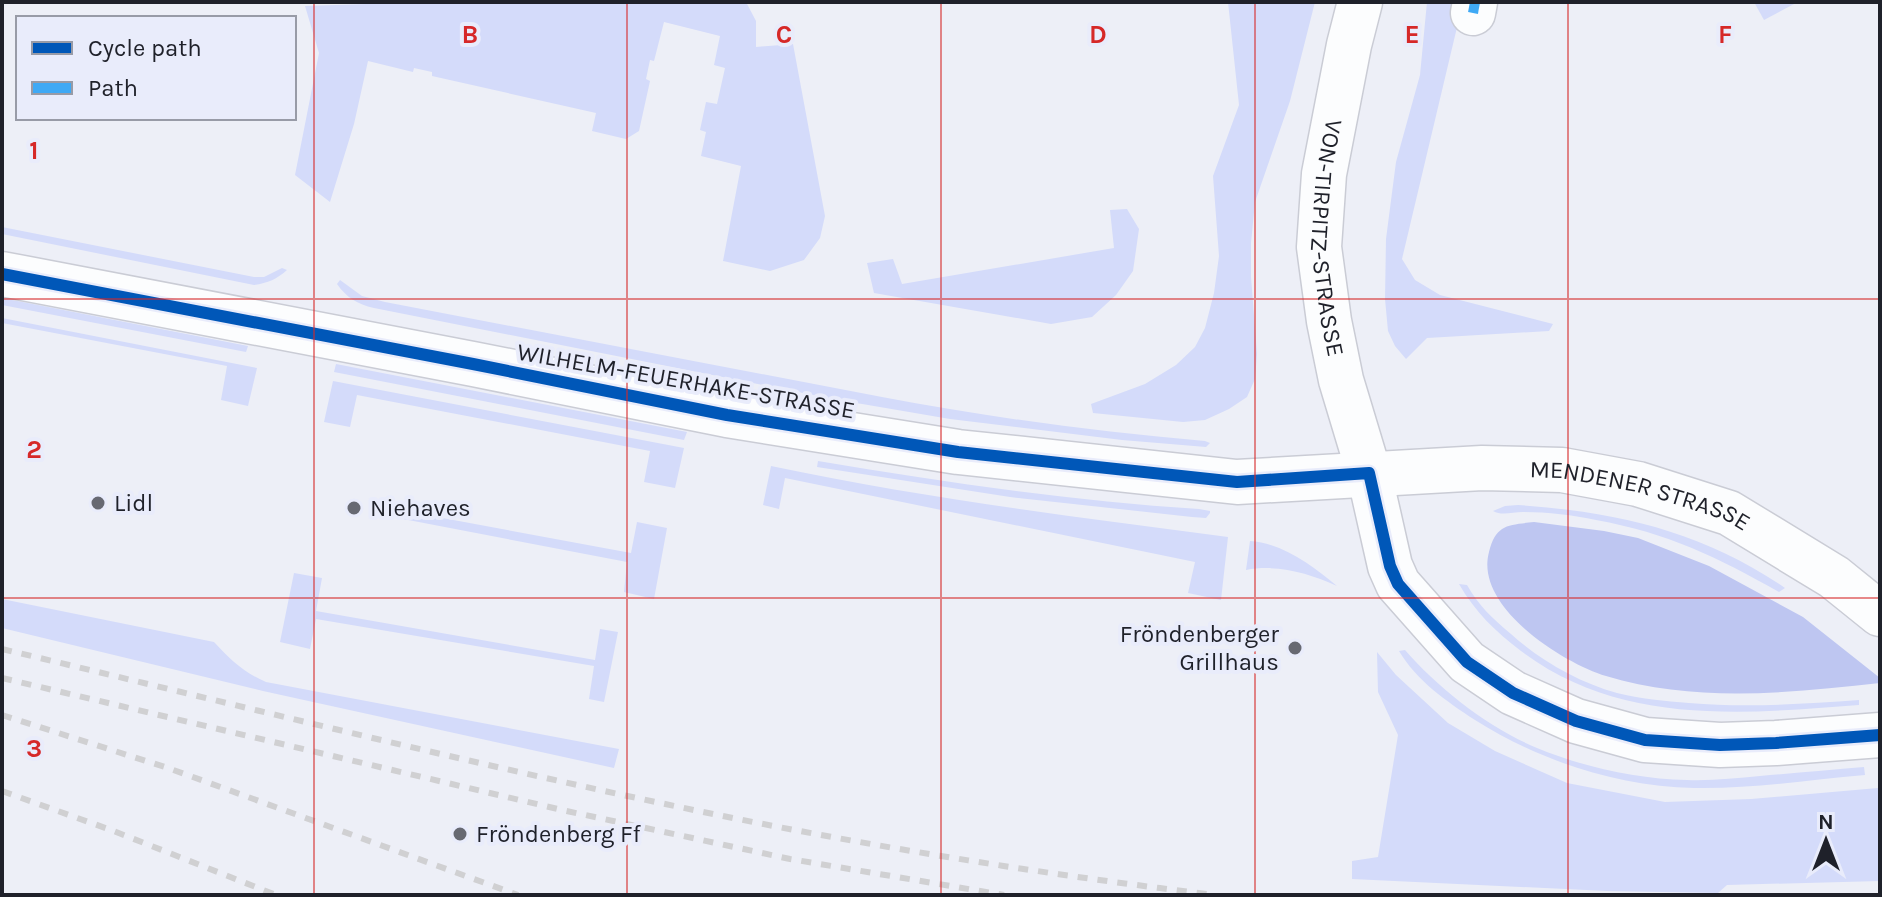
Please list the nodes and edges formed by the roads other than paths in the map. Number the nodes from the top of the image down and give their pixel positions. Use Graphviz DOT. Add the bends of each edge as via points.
graph roads {
  1 [pos="1360,2"];
  2 [pos="2,274"];
  3 [pos="1369,473"];
  4 [pos="1880,614"];
  5 [pos="1880,735"];
  1 -- 3 [label="main road, VON-TIRPITZ-STRASSE" via="1324,174 1319,247 1341,380"];
  2 -- 3 [label="main road, WILHELM-FEUERHAKE-STRASSE" via="727,415 958,452 1237,482"];
  3 -- 4 [label="main road, MENDENER STRASSE" via="1562,470 1638,484 1729,513 1834,577"];
  3 -- 5 [label="main road, VON-TIRPITZ-STRASSE" via="1398,584 1467,662 1513,693 1576,721 1645,740 1720,745"];
}
